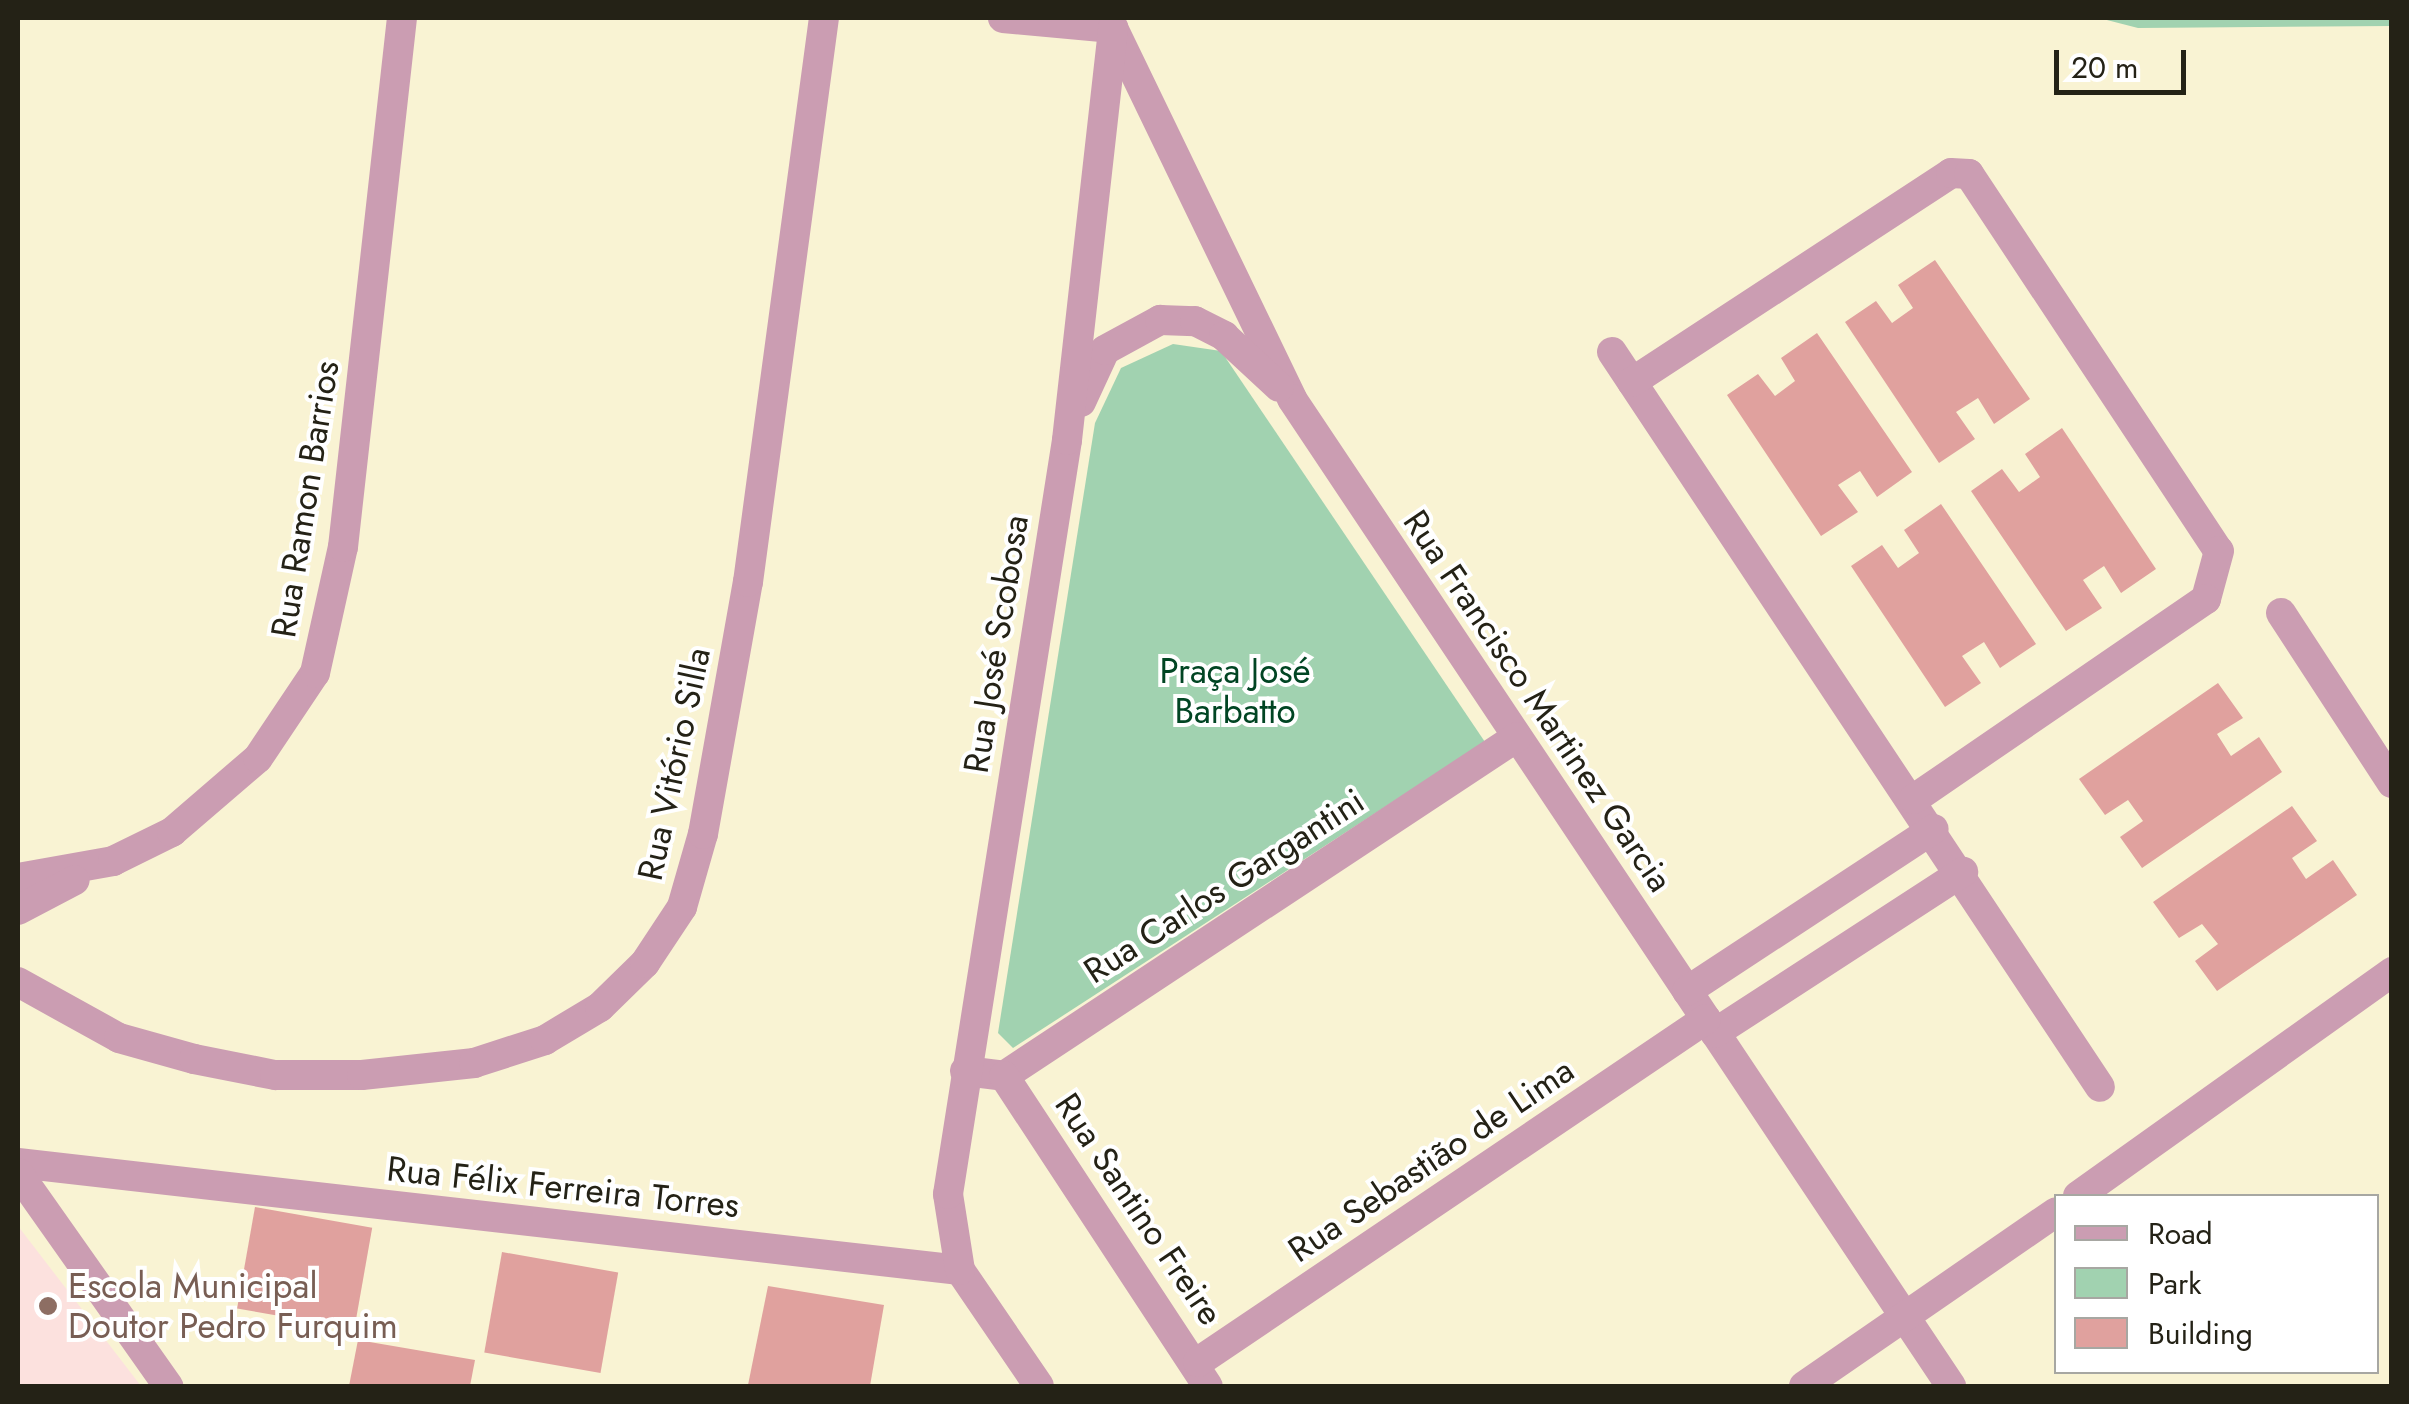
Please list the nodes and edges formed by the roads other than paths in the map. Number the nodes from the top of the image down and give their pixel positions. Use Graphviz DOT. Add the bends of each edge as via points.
graph roads {
  1 [pos="402,18"];
  2 [pos="824,18"];
  3 [pos="1003,18"];
  4 [pos="1112,28"];
  5 [pos="1612,352"];
  6 [pos="1632,382"];
  7 [pos="1292,399"];
  8 [pos="1067,440"];
  9 [pos="2281,613"];
  10 [pos="1518,736"];
  11 [pos="2392,783"];
  12 [pos="1914,799"];
  13 [pos="1934,828"];
  14 [pos="113,862"];
  15 [pos="1963,872"];
  16 [pos="18,878"];
  17 [pos="18,910"];
  18 [pos="2392,972"];
  19 [pos="18,982"];
  20 [pos="1687,992"];
  21 [pos="1710,1026"];
  22 [pos="965,1071"];
  23 [pos="1004,1076"];
  24 [pos="2100,1087"];
  25 [pos="18,1163"];
  26 [pos="18,1173"];
  27 [pos="2081,1194"];
  28 [pos="2054,1213"];
  29 [pos="960,1270"];
  30 [pos="1906,1319"];
  31 [pos="1203,1374"];
  32 [pos="1024,1381"];
  33 [pos="168,1386"];
  34 [pos="1804,1386"];
  35 [pos="1951,1386"];
  1 -- 14 [label="street, Rua Ramon Barrios" via="343,547 315,673 290,720 219,796"];
  2 -- 19 [label="street, Rua Vitório Silla" via="748,582 703,834 682,908 645,963 600,1008 544,1040 474,1063 362,1075 275,1075 120,1038"];
  3 -- 4 [label="street"];
  4 -- 7 [label="street, Rua Francisco Martinez Garcia"];
  4 -- 8 [label="street, Rua José Scobosa"];
  5 -- 6 [label="street"];
  6 -- 12 [label="street"];
  6 -- 12 [label="street" via="1951,173 1969,174 2219,551 2206,599"];
  7 -- 8 [label="street" via="1224,336 1160,320 1105,350"];
  7 -- 10 [label="street, Rua Francisco Martinez Garcia"];
  8 -- 22 [label="street, Rua José Scobosa"];
  9 -- 11 [label="street"];
  10 -- 20 [label="street, Rua Francisco Martinez Garcia"];
  10 -- 23 [label="street, Rua Carlos Gargantini"];
  12 -- 13 [label="street"];
  13 -- 15 [label="street"];
  13 -- 20 [label="street"];
  14 -- 16 [label="street, Rua Ramon Barrios"];
  14 -- 17 [label="street"];
  15 -- 21 [label="street, Rua Sebastião de Lima"];
  15 -- 24 [label="street"];
  18 -- 27 [label="street"];
  20 -- 21 [label="street, Rua Francisco Martinez Garcia"];
  21 -- 30 [label="street, Rua Francisco Martinez Garcia"];
  21 -- 31 [label="street, Rua Sebastião de Lima"];
  22 -- 23 [label="street"];
  22 -- 29 [label="street, Rua José Scobosa" via="948,1194"];
  23 -- 31 [label="street, Rua Santino Freire"];
  25 -- 29 [label="street, Rua Félix Ferreira Torres"];
  26 -- 33 [label="street"];
  28 -- 30 [label="street"];
  29 -- 32 [label="street"];
  30 -- 34 [label="street"];
  30 -- 35 [label="street, Rua Francisco Martinez Garcia"];
}
